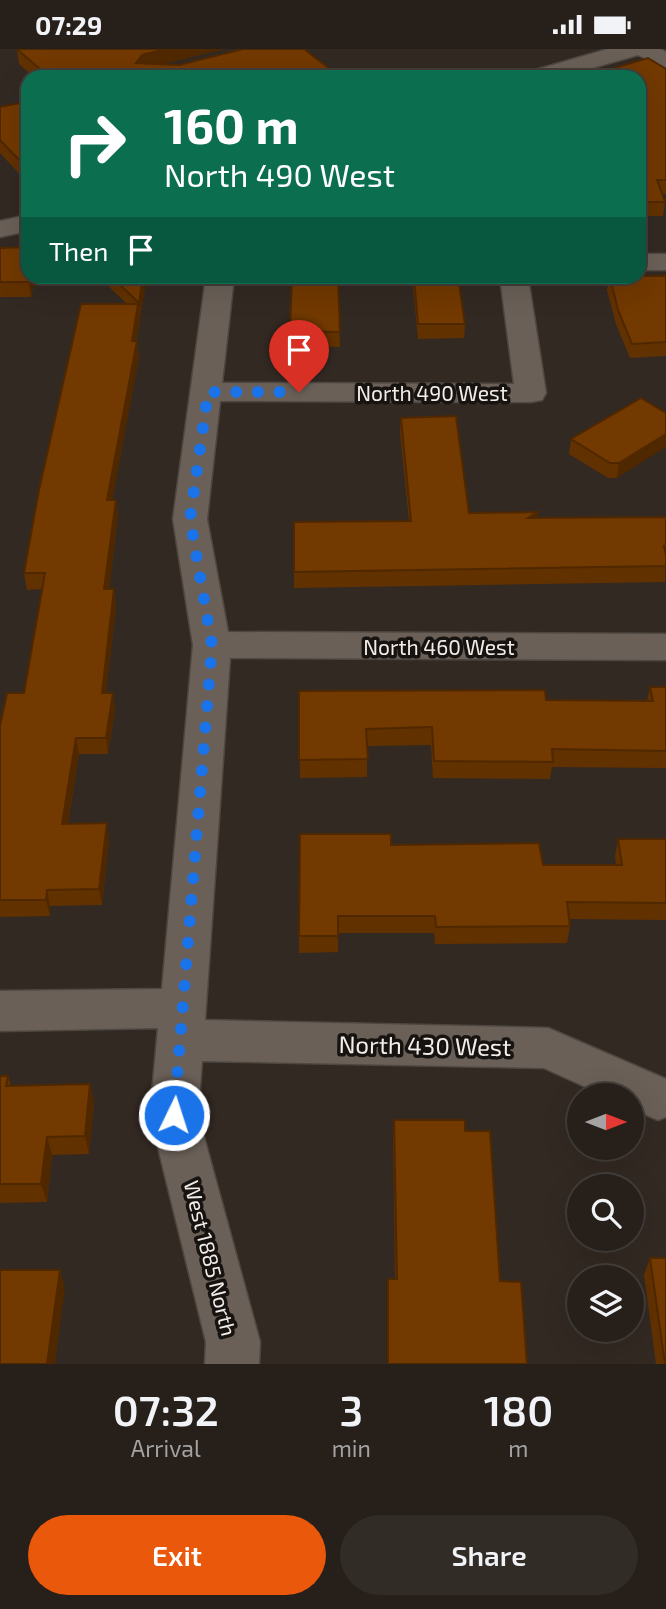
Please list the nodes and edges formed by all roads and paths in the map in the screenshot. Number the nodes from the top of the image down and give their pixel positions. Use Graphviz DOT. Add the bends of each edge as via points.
graph roads {
  1 [pos="633,49"];
  2 [pos="644,49"];
  3 [pos="666,61"];
  4 [pos="560,70"];
  5 [pos="21,224"];
  6 [pos="0,229"];
  7 [pos="646,262"];
  8 [pos="666,262"];
  9 [pos="219,284"];
  10 [pos="515,284"];
  11 [pos="208,392"];
  12 [pos="212,645"];
  13 [pos="666,647"];
  14 [pos="0,1011"];
  15 [pos="182,1024"];
  16 [pos="658,1098"];
  17 [pos="232,1364"];
  1 -- 4 [label="street"];
  2 -- 3 [label="street"];
  5 -- 6 [label="street"];
  7 -- 8 [label="street"];
  9 -- 11 [label="street, West 1885 North"];
  10 -- 11 [label="street, North 490 West" via="531,393"];
  11 -- 12 [label="street, West 1885 North" via="190,519"];
  12 -- 13 [label="street, North 460 West"];
  12 -- 15 [label="street, West 1885 North"];
  14 -- 15 [label="street, North 430 West"];
  15 -- 16 [label="street, North 430 West" via="548,1048"];
  15 -- 17 [label="street, West 1885 North" via="174,1115 233,1342"];
}
